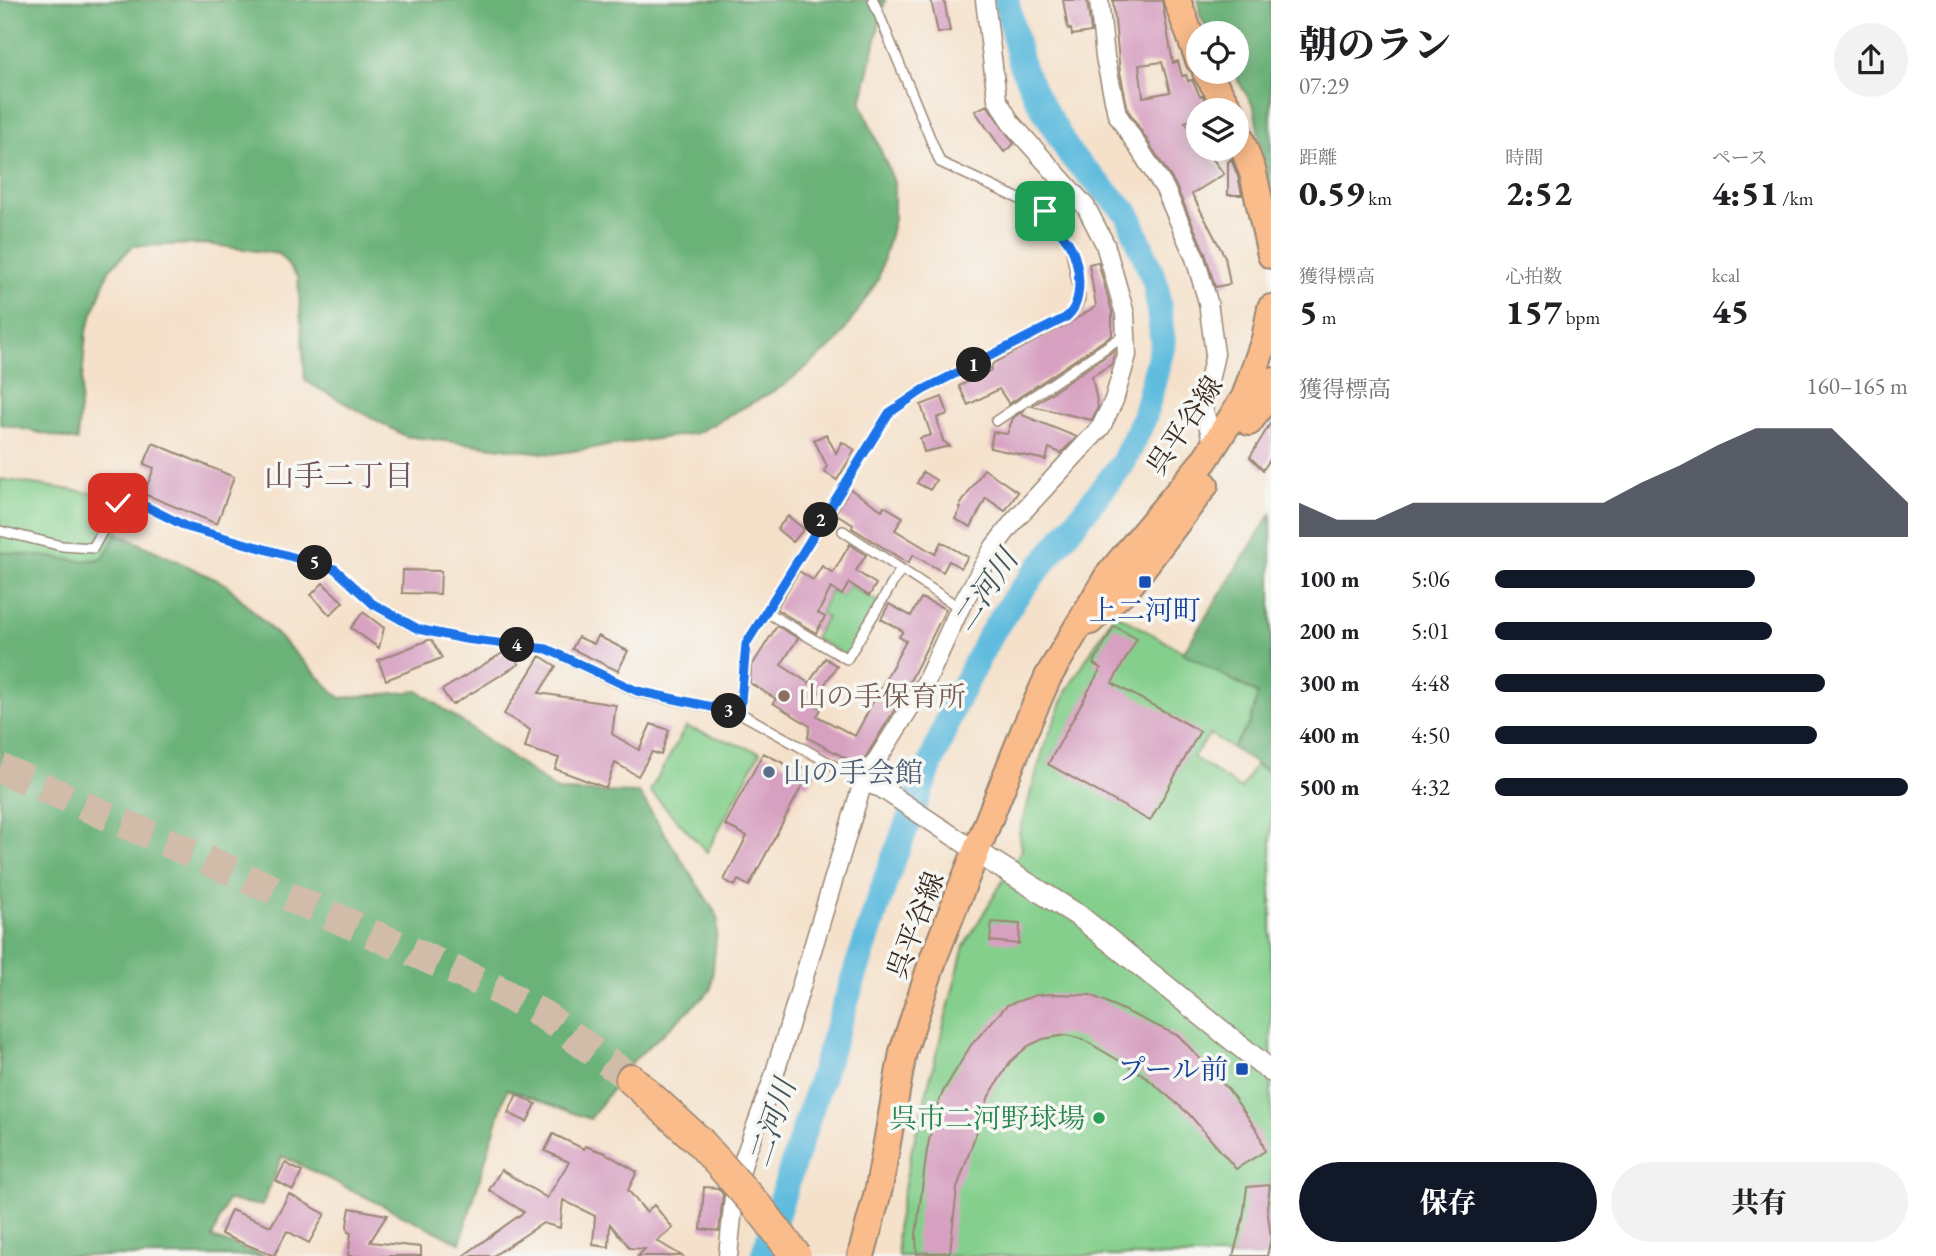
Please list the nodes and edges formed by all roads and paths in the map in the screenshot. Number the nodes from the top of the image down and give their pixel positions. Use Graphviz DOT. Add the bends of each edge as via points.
graph roads {
  1 [pos="873,0"];
  2 [pos="985,0"];
  3 [pos="1099,0"];
  4 [pos="1177,0"];
  5 [pos="1186,25"];
  6 [pos="1249,161"];
  7 [pos="1271,256"];
  8 [pos="1271,308"];
  9 [pos="1126,334"];
  10 [pos="1271,380"];
  11 [pos="996,421"];
  12 [pos="1214,445"];
  13 [pos="0,531"];
  14 [pos="843,531"];
  15 [pos="901,569"];
  16 [pos="960,608"];
  17 [pos="766,612"];
  18 [pos="1076,634"];
  19 [pos="740,713"];
  20 [pos="863,782"];
  21 [pos="977,852"];
  22 [pos="1271,1071"];
  23 [pos="631,1079"];
  24 [pos="867,1251"];
  25 [pos="728,1256"];
  26 [pos="796,1256"];
  1 -- 17 [label="lane" via="940,162 1045,211 1070,245 1080,298 1065,318 923,390 889,413"];
  2 -- 9 [label="street" via="997,99 1011,123 1086,207 1105,244 1125,314"];
  3 -- 12 [label="street" via="1117,114 1165,189 1208,302 1215,354 1203,408"];
  4 -- 5 [label="main road"];
  6 -- 7 [label="main road"];
  8 -- 12 [label="main road, 呉平谷線" via="1245,397"];
  9 -- 11 [label="lane"];
  9 -- 16 [label="street" via="1127,355 1101,427 1014,521"];
  10 -- 18 [label="main road, 呉平谷線" via="1261,405 1219,467 1129,586"];
  12 -- 18 [label="main road, 呉平谷線" via="1108,576"];
  13 -- 19 [label="lane" via="62,546 93,548 118,503 127,497 187,527 335,569 373,604 418,629 547,649 637,691"];
  14 -- 15 [label="lane"];
  15 -- 16 [label="lane"];
  15 -- 17 [label="lane" via="847,659"];
  16 -- 20 [label="street" via="926,682"];
  17 -- 19 [label="lane" via="746,644"];
  18 -- 21 [label="main road, 呉平谷線" via="1048,677"];
  19 -- 20 [label="lane"];
  20 -- 21 [label="street" via="881,788"];
  20 -- 25 [label="street" via="773,1079 744,1159 734,1197"];
  21 -- 22 [label="street" via="1079,916"];
  21 -- 24 [label="main road, 呉平谷線" via="934,957 903,1052"];
  23 -- 26 [label="highway, bridge" via="699,1141"];
}
